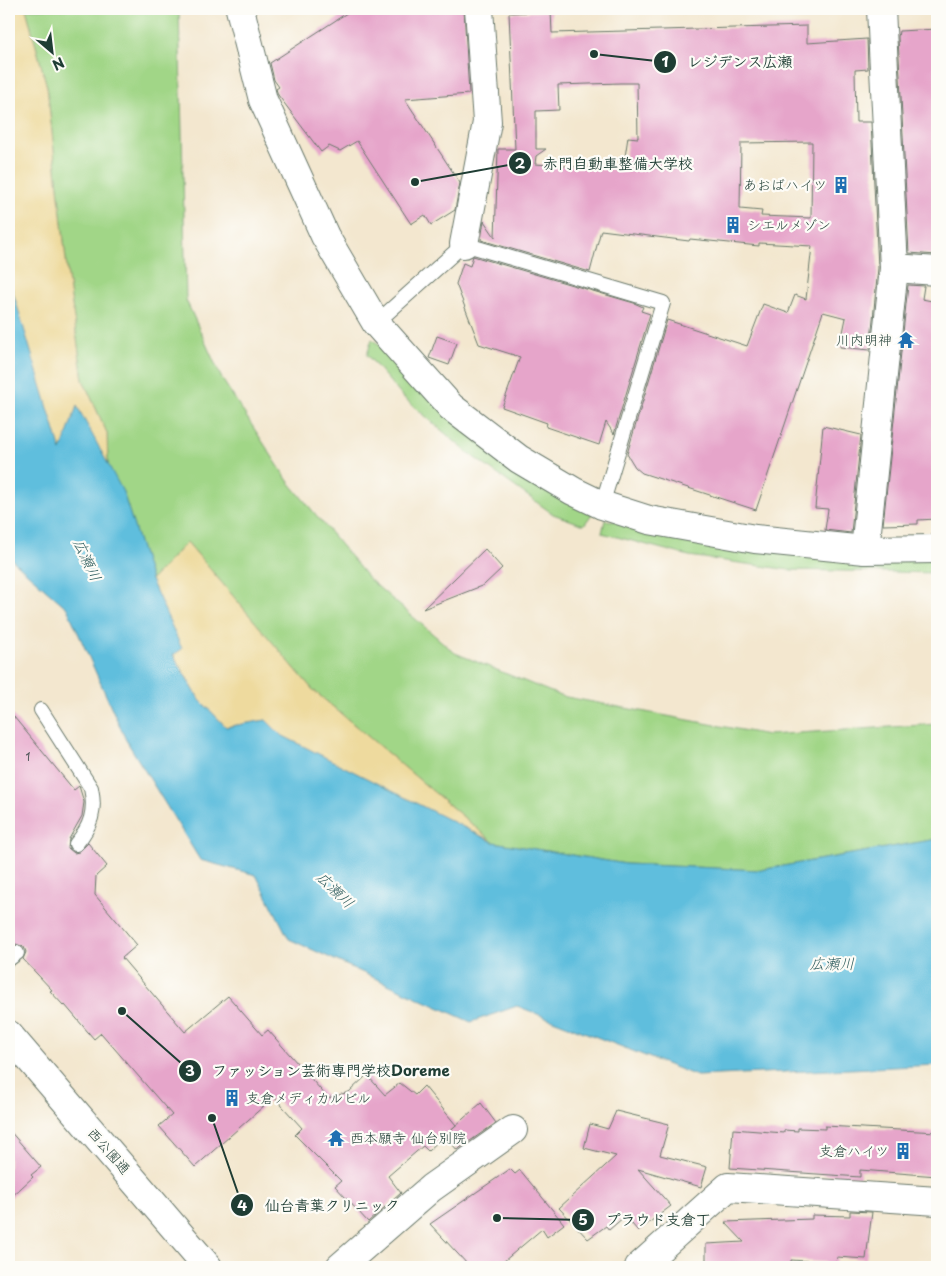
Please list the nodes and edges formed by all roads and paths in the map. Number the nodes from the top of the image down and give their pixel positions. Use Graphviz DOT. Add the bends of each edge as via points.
graph roads {
  1 [pos="240,9"];
  2 [pos="479,9"];
  3 [pos="881,9"];
  4 [pos="464,244"];
  5 [pos="894,268"];
  6 [pos="937,271"];
  7 [pos="376,322"];
  8 [pos="602,505"];
  9 [pos="937,549"];
  10 [pos="865,550"];
  11 [pos="41,710"];
  12 [pos="76,844"];
  13 [pos="9,1036"];
  14 [pos="513,1130"];
  15 [pos="937,1201"];
  16 [pos="198,1263"];
  17 [pos="340,1267"];
  18 [pos="639,1267"];
  1 -- 7 [label="street" via="263,100 325,236"];
  2 -- 4 [label="street" via="487,122"];
  3 -- 5 [label="street"];
  4 -- 7 [label="lane"];
  4 -- 8 [label="lane" via="663,303"];
  5 -- 6 [label="street"];
  5 -- 10 [label="street"];
  7 -- 8 [label="street" via="451,407 519,459"];
  8 -- 10 [label="street" via="650,520 756,539"];
  9 -- 10 [label="street"];
  11 -- 12 [label="lane" via="91,788 94,801 91,822"];
  13 -- 16 [label="street, 西公園通"];
  14 -- 17 [label="street" via="431,1188"];
  15 -- 18 [label="street" via="728,1186"];
}
